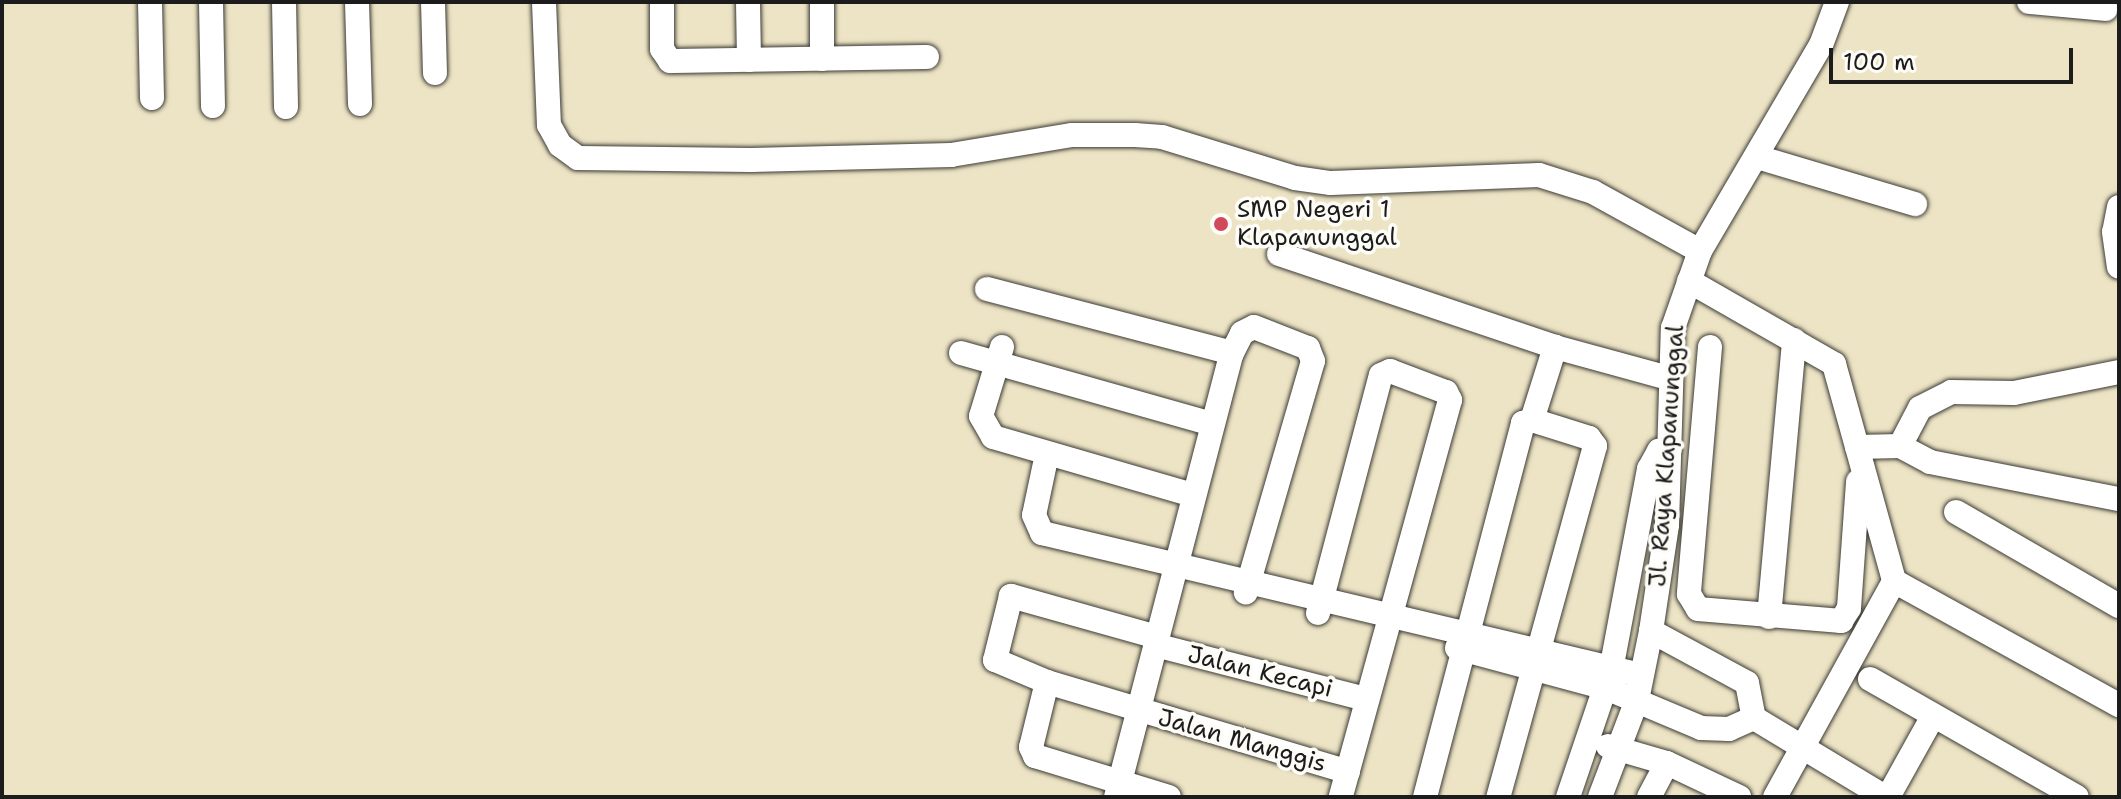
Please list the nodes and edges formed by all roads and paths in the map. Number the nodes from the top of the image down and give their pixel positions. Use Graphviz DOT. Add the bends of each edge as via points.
graph roads {
  1 [pos="150,2"];
  2 [pos="211,2"];
  3 [pos="284,2"];
  4 [pos="357,2"];
  5 [pos="433,2"];
  6 [pos="544,2"];
  7 [pos="662,2"];
  8 [pos="748,2"];
  9 [pos="822,2"];
  10 [pos="1837,2"];
  11 [pos="2029,2"];
  12 [pos="2106,9"];
  13 [pos="927,57"];
  14 [pos="822,59"];
  15 [pos="749,60"];
  16 [pos="435,73"];
  17 [pos="152,98"];
  18 [pos="360,104"];
  19 [pos="213,106"];
  20 [pos="286,107"];
  21 [pos="1757,157"];
  22 [pos="1915,204"];
  23 [pos="2119,207"];
  24 [pos="1700,251"];
  25 [pos="1279,254"];
  26 [pos="2119,267"];
  27 [pos="1689,281"];
  28 [pos="987,289"];
  29 [pos="1794,340"];
  30 [pos="1555,347"];
  31 [pos="1710,347"];
  32 [pos="961,353"];
  33 [pos="1232,353"];
  34 [pos="1000,355"];
  35 [pos="2119,372"];
  36 [pos="1668,386"];
  37 [pos="1706,401"];
  38 [pos="1532,420"];
  39 [pos="1212,424"];
  40 [pos="1900,446"];
  41 [pos="1670,449"];
  42 [pos="1047,454"];
  43 [pos="1858,455"];
  44 [pos="1193,495"];
  45 [pos="2119,499"];
  46 [pos="1956,512"];
  47 [pos="1174,569"];
  48 [pos="1894,581"];
  49 [pos="1247,586"];
  50 [pos="1320,606"];
  51 [pos="2119,606"];
  52 [pos="1769,617"];
  53 [pos="1389,622"];
  54 [pos="1651,631"];
  55 [pos="1156,641"];
  56 [pos="1465,642"];
  57 [pos="1535,661"];
  58 [pos="1641,675"];
  59 [pos="1609,679"];
  60 [pos="1870,679"];
  61 [pos="1047,682"];
  62 [pos="1366,699"];
  63 [pos="1637,700"];
  64 [pos="2119,705"];
  65 [pos="1136,710"];
  66 [pos="1754,718"];
  67 [pos="1932,718"];
  68 [pos="1588,739"];
  69 [pos="1801,750"];
  70 [pos="1621,751"];
  71 [pos="1667,763"];
  72 [pos="1348,772"];
  73 [pos="1118,790"];
  74 [pos="1169,797"];
  75 [pos="1341,797"];
  76 [pos="1425,797"];
  77 [pos="1498,797"];
  78 [pos="1568,797"];
  79 [pos="1600,797"];
  80 [pos="1649,797"];
  81 [pos="1739,797"];
  82 [pos="1775,797"];
  83 [pos="1886,797"];
  84 [pos="2077,797"];
  1 -- 17 [label="street"];
  2 -- 19 [label="street"];
  3 -- 20 [label="street"];
  4 -- 18 [label="street"];
  5 -- 16 [label="street"];
  6 -- 24 [label="street" via="549,125 560,145 578,158 951,155 1072,135 1162,137 1295,178 1331,183 1539,175 1593,192"];
  7 -- 15 [label="street" via="662,49 670,61"];
  8 -- 15 [label="street"];
  9 -- 14 [label="street"];
  10 -- 21 [label="street, Jl. Raya Klapanunggal" via="1821,45"];
  11 -- 12 [label="street"];
  13 -- 14 [label="street"];
  14 -- 15 [label="street"];
  21 -- 22 [label="street"];
  21 -- 24 [label="street, Jl. Raya Klapanunggal"];
  23 -- 26 [label="street" via="2114,232"];
  24 -- 27 [label="street, Jl. Raya Klapanunggal"];
  25 -- 30 [label="street"];
  27 -- 29 [label="street"];
  27 -- 36 [label="street, Jl. Raya Klapanunggal" via="1673,328"];
  28 -- 33 [label="street"];
  29 -- 43 [label="street" via="1828,358 1840,373"];
  29 -- 52 [label="street"];
  30 -- 36 [label="street"];
  30 -- 38 [label="street"];
  31 -- 37 [label="street"];
  32 -- 34 [label="street"];
  33 -- 39 [label="street, Jalan Manggis"];
  33 -- 49 [label="street" via="1242,333 1254,327 1308,348 1313,361"];
  34 -- 39 [label="street"];
  34 -- 42 [label="street" via="980,422 993,437"];
  35 -- 40 [label="street" via="2014,393 1951,392 1933,397 1920,408"];
  36 -- 37 [label="street"];
  36 -- 41 [label="street, Jl. Raya Klapanunggal"];
  37 -- 52 [label="street" via="1691,603 1698,609"];
  38 -- 56 [label="street" via="1523,423"];
  38 -- 57 [label="street" via="1589,438 1595,446"];
  39 -- 44 [label="street, Jalan Manggis"];
  40 -- 43 [label="street"];
  40 -- 45 [label="street" via="1930,462"];
  41 -- 54 [label="street, Jl. Raya Klapanunggal" via="1667,525"];
  41 -- 59 [label="street" via="1659,451 1649,469"];
  42 -- 44 [label="street"];
  42 -- 47 [label="street" via="1034,515 1042,533"];
  43 -- 48 [label="street"];
  43 -- 52 [label="street" via="1845,618 1837,623"];
  44 -- 47 [label="street, Jalan Manggis"];
  46 -- 51 [label="street"];
  47 -- 49 [label="street"];
  47 -- 55 [label="street, Jalan Manggis"];
  48 -- 64 [label="street"];
  48 -- 69 [label="street"];
  49 -- 50 [label="street"];
  50 -- 53 [label="street"];
  50 -- 53 [label="street" via="1381,375 1390,371 1446,392 1450,400"];
  53 -- 56 [label="street"];
  53 -- 62 [label="street"];
  54 -- 58 [label="street, Jl. Raya Klapanunggal"];
  54 -- 66 [label="street" via="1747,683"];
  55 -- 61 [label="street, Jalan Kecapi" via="1011,596 995,660"];
  55 -- 62 [label="street, Jalan Kecapi"];
  55 -- 65 [label="street, Jalan Manggis"];
  56 -- 57 [label="street"];
  56 -- 76 [label="street"];
  57 -- 59 [label="street"];
  57 -- 77 [label="street"];
  58 -- 59 [label="street"];
  58 -- 63 [label="street, Jl. Raya Klapanunggal"];
  59 -- 63 [label="street"];
  59 -- 68 [label="street"];
  60 -- 67 [label="street"];
  61 -- 65 [label="street"];
  61 -- 73 [label="street" via="1031,747 1035,756"];
  62 -- 72 [label="street"];
  63 -- 66 [label="street" via="1714,731"];
  63 -- 70 [label="street, Jl. Raya Klapanunggal"];
  65 -- 72 [label="street, Jalan Manggis"];
  65 -- 73 [label="street, Jalan Manggis"];
  66 -- 69 [label="street"];
  67 -- 83 [label="street"];
  67 -- 84 [label="street"];
  68 -- 70 [label="street"];
  68 -- 78 [label="street"];
  69 -- 82 [label="street"];
  69 -- 83 [label="street"];
  70 -- 71 [label="street"];
  70 -- 79 [label="street, Jl. Raya Klapanunggal"];
  71 -- 80 [label="street"];
  71 -- 81 [label="street"];
  72 -- 75 [label="street"];
  73 -- 74 [label="street"];
}
